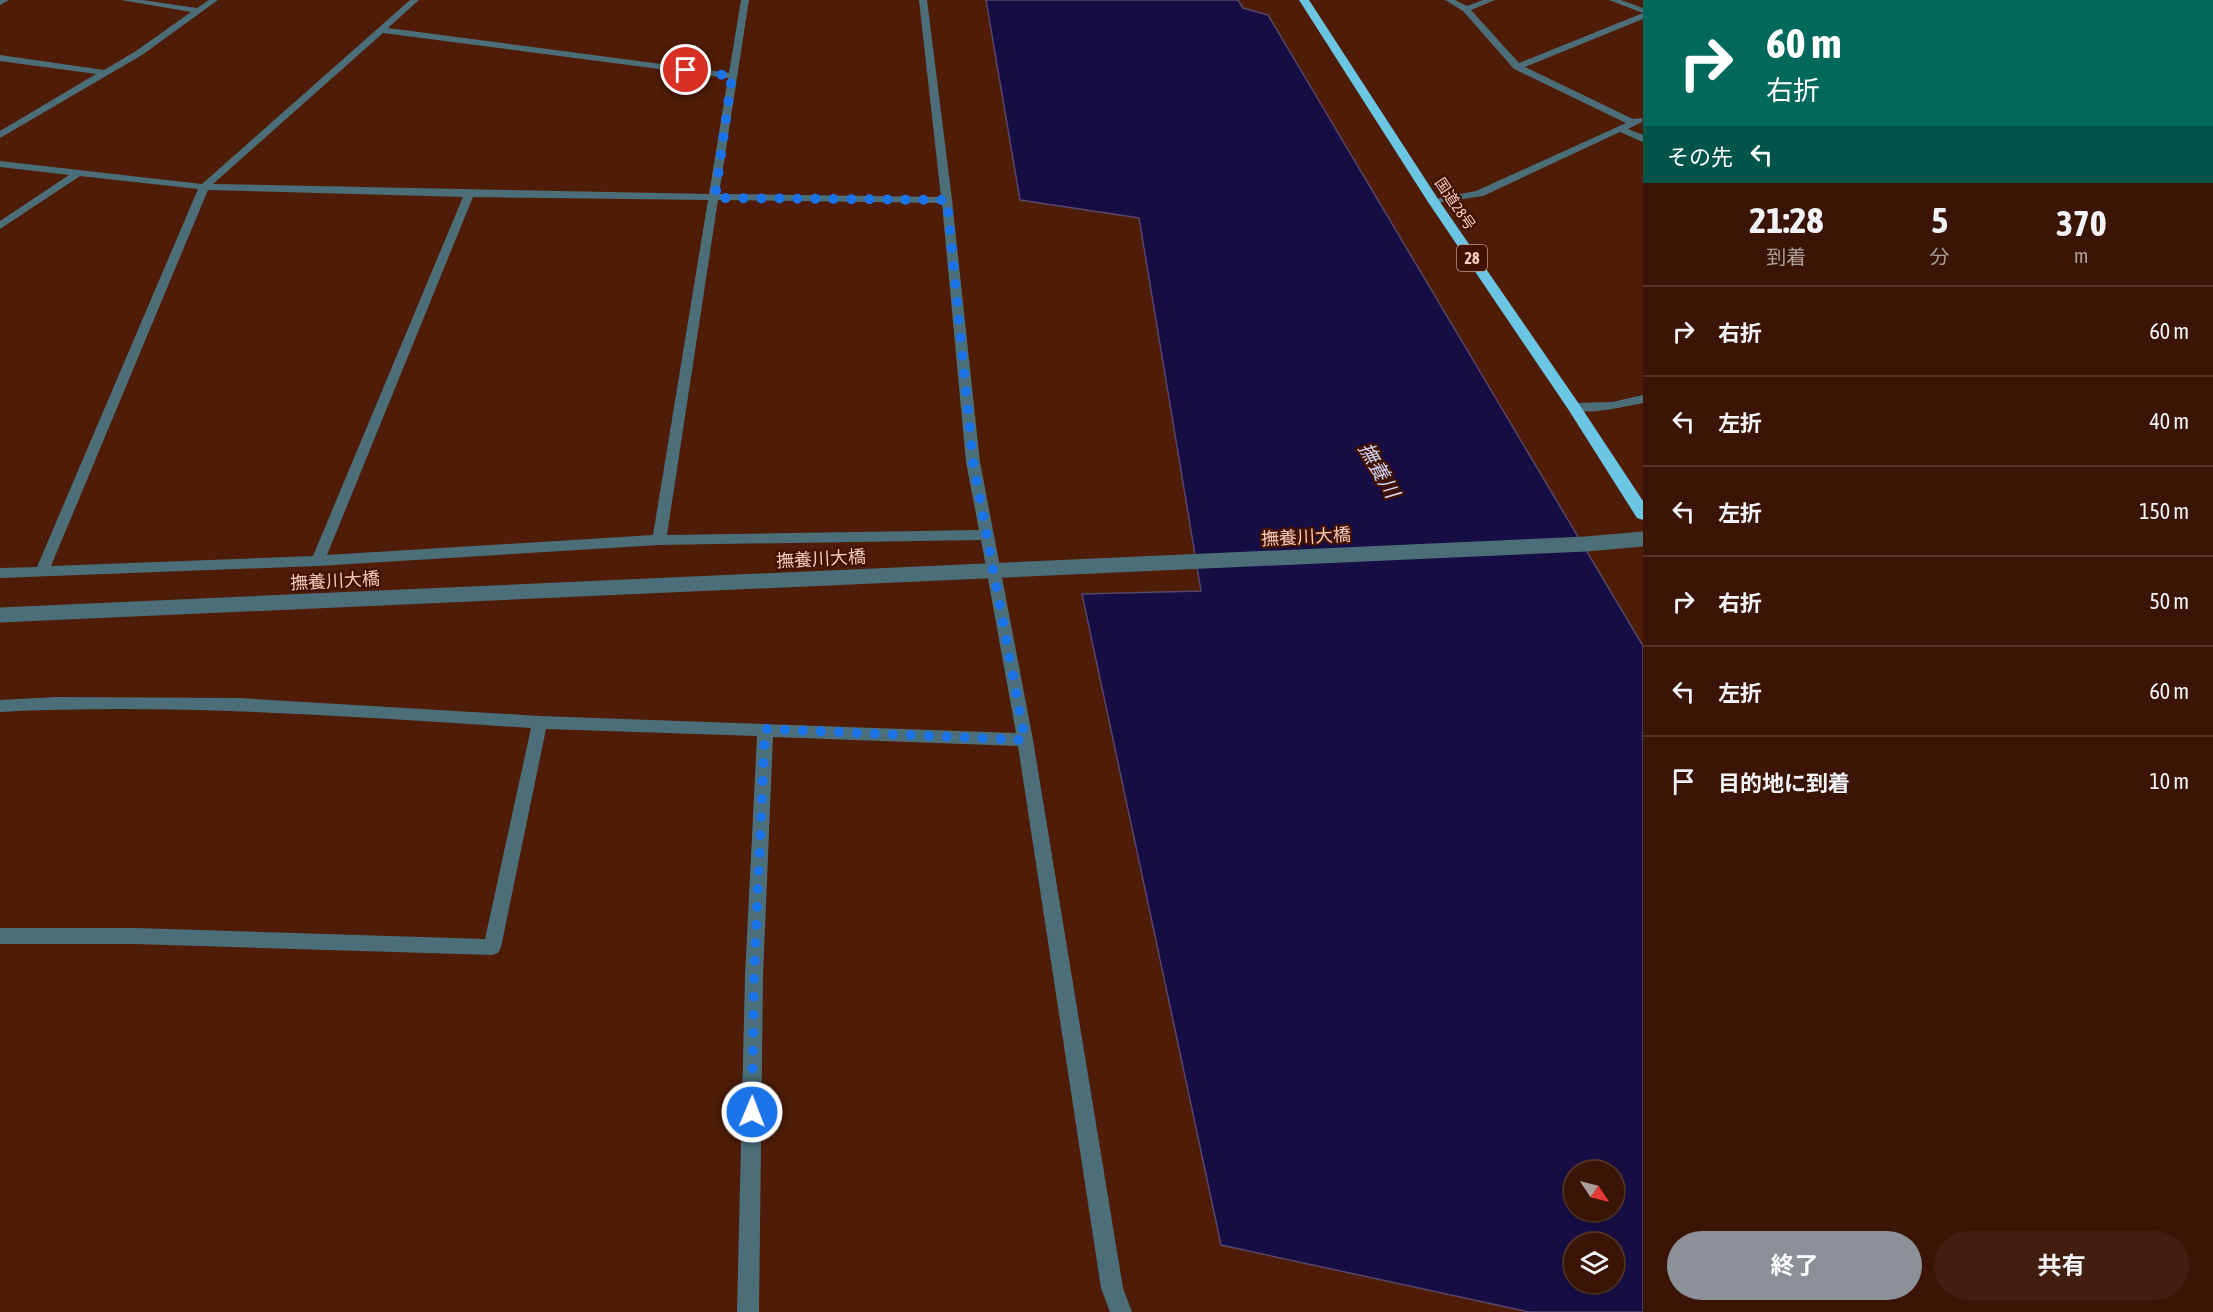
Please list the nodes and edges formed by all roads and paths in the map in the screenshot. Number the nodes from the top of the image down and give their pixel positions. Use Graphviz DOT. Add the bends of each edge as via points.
graph roads {
  1 [pos="5,0"];
  2 [pos="125,0"];
  3 [pos="214,0"];
  4 [pos="415,0"];
  5 [pos="745,0"];
  6 [pos="923,0"];
  7 [pos="1304,0"];
  8 [pos="1449,0"];
  9 [pos="1491,0"];
  10 [pos="1613,0"];
  11 [pos="0,2"];
  12 [pos="1466,9"];
  13 [pos="200,11"];
  14 [pos="1643,11"];
  15 [pos="1643,16"];
  16 [pos="382,30"];
  17 [pos="0,58"];
  18 [pos="1517,67"];
  19 [pos="106,73"];
  20 [pos="732,76"];
  21 [pos="1638,121"];
  22 [pos="1620,129"];
  23 [pos="0,135"];
  24 [pos="1643,139"];
  25 [pos="0,164"];
  26 [pos="78,173"];
  27 [pos="204,187"];
  28 [pos="470,194"];
  29 [pos="715,198"];
  30 [pos="947,200"];
  31 [pos="1434,202"];
  32 [pos="0,226"];
  33 [pos="1643,399"];
  34 [pos="1574,407"];
  35 [pos="1643,514"];
  36 [pos="987,535"];
  37 [pos="1643,539"];
  38 [pos="659,540"];
  39 [pos="318,561"];
  40 [pos="42,571"];
  41 [pos="0,573"];
  42 [pos="0,615"];
  43 [pos="0,706"];
  44 [pos="540,722"];
  45 [pos="765,729"];
  46 [pos="1025,740"];
  47 [pos="0,936"];
  48 [pos="748,1312"];
  49 [pos="1121,1312"];
  1 -- 11 [label="street"];
  2 -- 13 [label="street"];
  3 -- 13 [label="street"];
  4 -- 16 [label="street"];
  5 -- 20 [label="street"];
  6 -- 30 [label="street"];
  7 -- 31 [label="highway, 国道28号 / 28"];
  8 -- 12 [label="street"];
  9 -- 12 [label="street"];
  10 -- 14 [label="street"];
  12 -- 18 [label="street"];
  13 -- 19 [label="street"];
  15 -- 18 [label="street"];
  16 -- 20 [label="street"];
  16 -- 27 [label="street"];
  17 -- 19 [label="street"];
  18 -- 21 [label="street"];
  19 -- 23 [label="street"];
  20 -- 29 [label="street"];
  21 -- 22 [label="street"];
  22 -- 24 [label="street"];
  22 -- 31 [label="street" via="1479,194"];
  25 -- 26 [label="street"];
  26 -- 27 [label="street"];
  26 -- 32 [label="street"];
  27 -- 28 [label="street"];
  27 -- 40 [label="street"];
  28 -- 29 [label="street"];
  28 -- 39 [label="street"];
  29 -- 30 [label="street"];
  29 -- 38 [label="street"];
  30 -- 36 [label="street" via="973,462"];
  31 -- 34 [label="highway, 国道28号 / 28"];
  33 -- 34 [label="street" via="1612,406"];
  34 -- 35 [label="highway, 国道28号 / 28"];
  36 -- 38 [label="street"];
  36 -- 46 [label="street"];
  37 -- 42 [label="street, 撫養川大橋, bridge"];
  38 -- 39 [label="street"];
  39 -- 40 [label="street"];
  40 -- 41 [label="street"];
  43 -- 44 [label="street" via="239,704"];
  44 -- 45 [label="street"];
  44 -- 47 [label="street" via="492,946"];
  45 -- 46 [label="street"];
  45 -- 48 [label="street" via="754,976"];
  46 -- 49 [label="street" via="1112,1288"];
}
